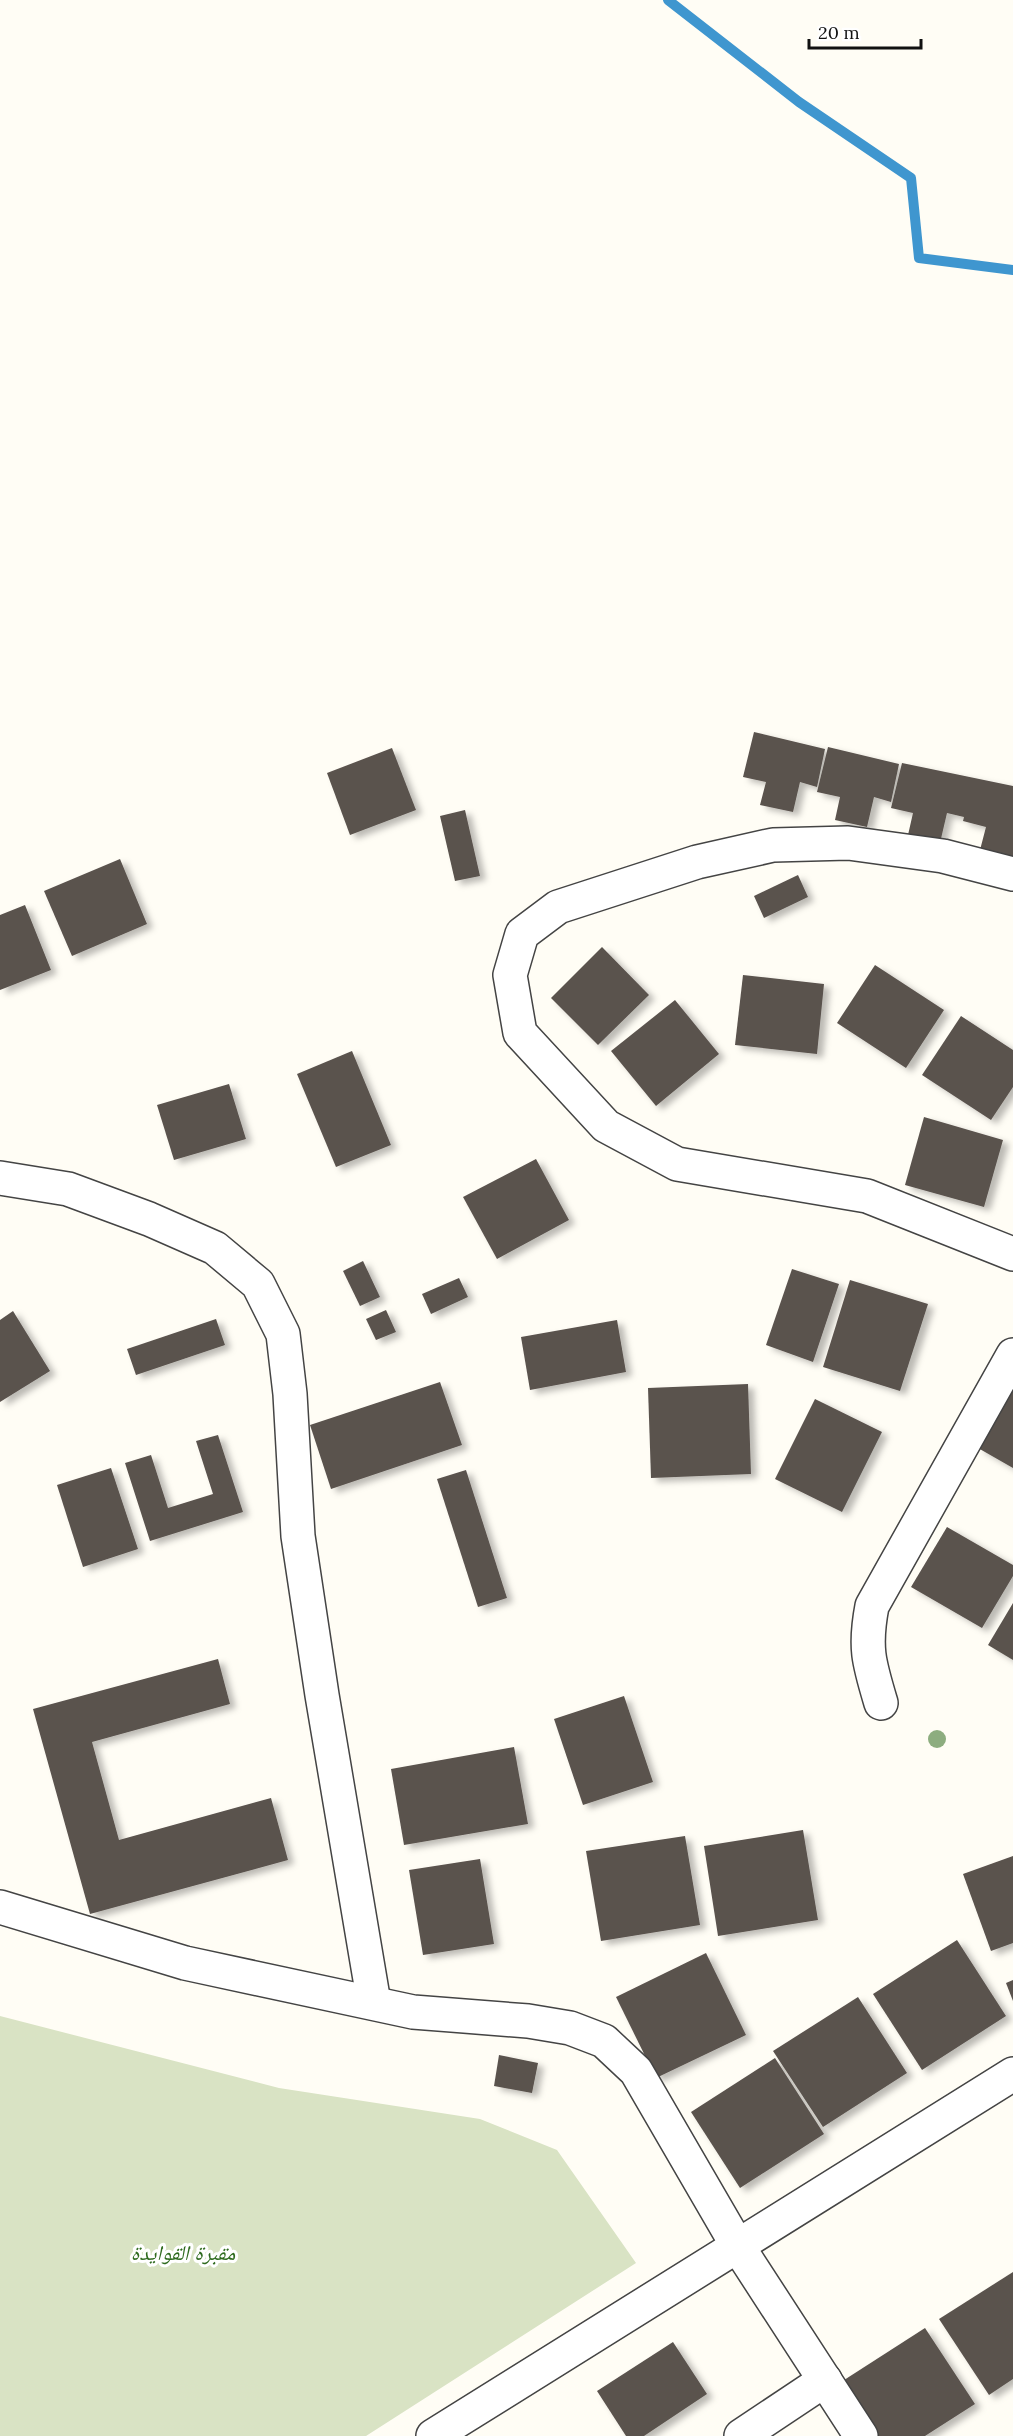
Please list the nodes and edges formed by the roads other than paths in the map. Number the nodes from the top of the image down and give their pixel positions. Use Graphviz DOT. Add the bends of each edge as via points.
graph roads {
  1 [pos="1013,874"];
  2 [pos="0,1178"];
  3 [pos="1013,1254"];
  4 [pos="1013,1355"];
  5 [pos="881,1703"];
  6 [pos="0,1907"];
  7 [pos="374,2003"];
  8 [pos="1013,2074"];
  9 [pos="737,2245"];
  10 [pos="825,2380"];
  11 [pos="433,2436"];
  12 [pos="741,2436"];
  13 [pos="861,2436"];
  1 -- 3 [label="street" via="943,856 848,843 773,845 697,862 558,907 522,934 510,975 520,1033 606,1126 677,1164 867,1196"];
  2 -- 7 [label="street" via="68,1189 215,1248 258,1284 283,1334 298,1536"];
  4 -- 5 [label="street" via="872,1606 866,1638"];
  6 -- 7 [label="street" via="185,1963"];
  7 -- 9 [label="street" via="413,2012 570,2028 604,2042 636,2071"];
  8 -- 9 [label="street"];
  9 -- 10 [label="street"];
  9 -- 11 [label="street"];
  10 -- 12 [label="street"];
  10 -- 13 [label="street"];
}
